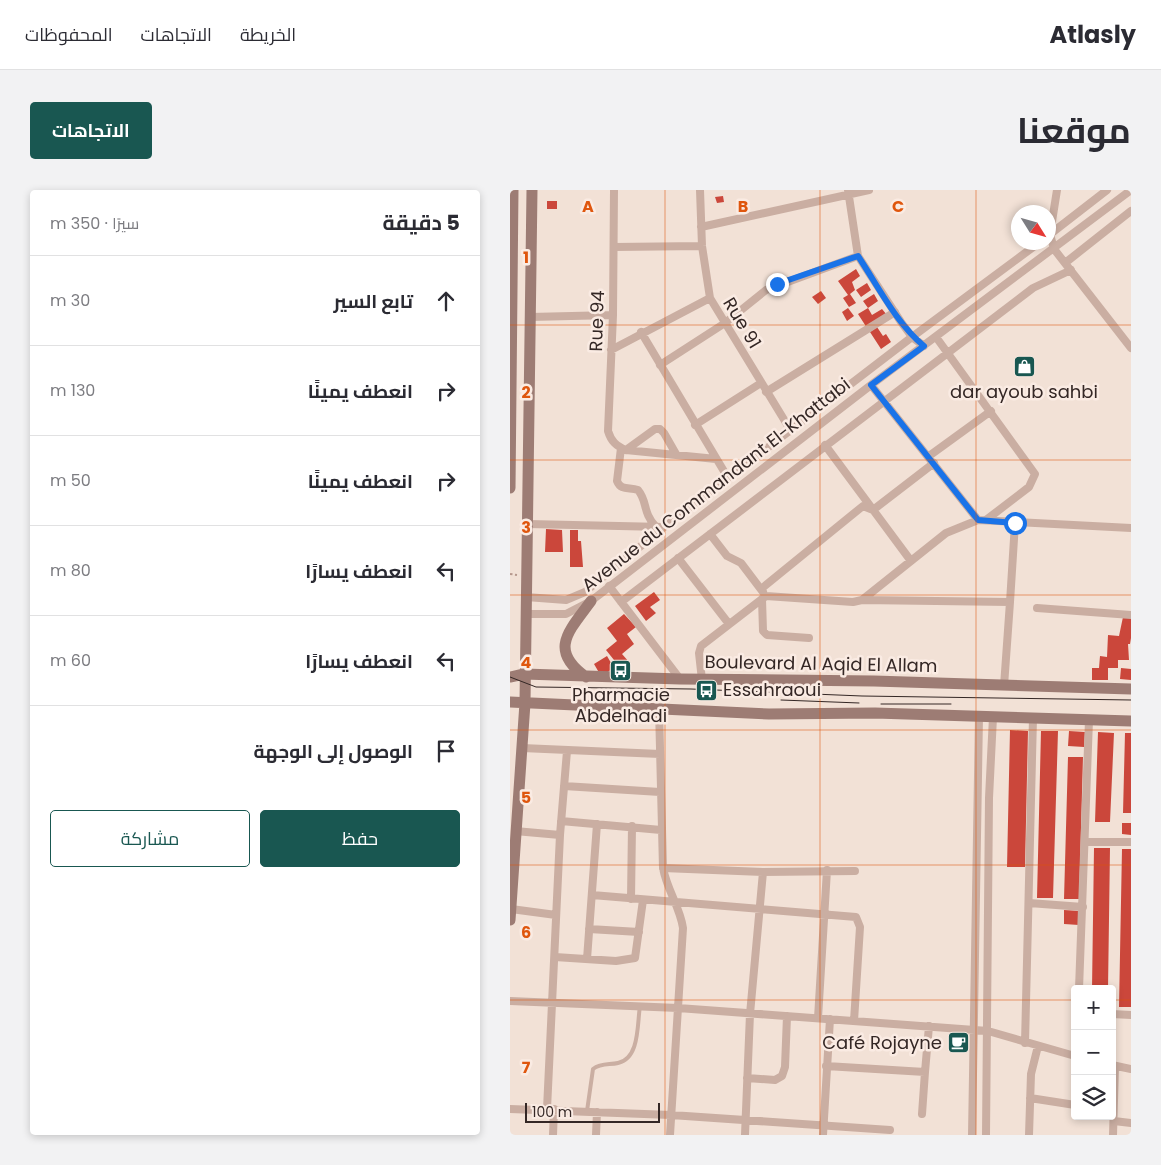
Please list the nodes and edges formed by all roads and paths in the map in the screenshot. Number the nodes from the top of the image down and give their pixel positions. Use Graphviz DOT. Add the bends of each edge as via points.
graph roads {
  1 [pos="532,190"];
  2 [pos="614,190"];
  3 [pos="700,190"];
  4 [pos="869,190"];
  5 [pos="1058,190"];
  6 [pos="1107,190"];
  7 [pos="1131,190"];
  8 [pos="512,192"];
  9 [pos="849,192"];
  10 [pos="1055,205"];
  11 [pos="1131,211"];
  12 [pos="701,227"];
  13 [pos="1056,230"];
  14 [pos="702,246"];
  15 [pos="614,247"];
  16 [pos="1056,247"];
  17 [pos="1029,250"];
  18 [pos="1053,250"];
  19 [pos="1055,250"];
  20 [pos="858,256"];
  21 [pos="1065,263"];
  22 [pos="1071,270"];
  23 [pos="710,298"];
  24 [pos="895,312"];
  25 [pos="613,315"];
  26 [pos="530,317"];
  27 [pos="725,323"];
  28 [pos="641,332"];
  29 [pos="912,337"];
  30 [pos="936,337"];
  31 [pos="924,346"];
  32 [pos="1131,348"];
  33 [pos="611,350"];
  34 [pos="948,352"];
  35 [pos="660,365"];
  36 [pos="761,383"];
  37 [pos="871,385"];
  38 [pos="766,392"];
  39 [pos="884,400"];
  40 [pos="991,411"];
  41 [pos="695,425"];
  42 [pos="790,431"];
  43 [pos="826,445"];
  44 [pos="623,449"];
  45 [pos="676,454"];
  46 [pos="928,456"];
  47 [pos="716,459"];
  48 [pos="934,463"];
  49 [pos="728,478"];
  50 [pos="510,488"];
  51 [pos="873,510"];
  52 [pos="982,520"];
  53 [pos="1015,523"];
  54 [pos="528,524"];
  55 [pos="660,527"];
  56 [pos="1131,528"];
  57 [pos="710,534"];
  58 [pos="678,558"];
  59 [pos="911,561"];
  60 [pos="609,586"];
  61 [pos="763,595"];
  62 [pos="526,597"];
  63 [pos="862,600"];
  64 [pos="590,601"];
  65 [pos="621,602"];
  66 [pos="1010,602"];
  67 [pos="1037,608"];
  68 [pos="525,614"];
  69 [pos="1131,615"];
  70 [pos="729,624"];
  71 [pos="810,638"];
  72 [pos="524,674"];
  73 [pos="510,677"];
  74 [pos="586,677"];
  75 [pos="680,680"];
  76 [pos="702,680"];
  77 [pos="1004,686"];
  78 [pos="1131,690"];
  79 [pos="510,702"];
  80 [pos="525,703"];
  81 [pos="659,708"];
  82 [pos="979,716"];
  83 [pos="993,717"];
  84 [pos="1033,718"];
  85 [pos="1089,720"];
  86 [pos="1131,721"];
  87 [pos="522,748"];
  88 [pos="567,751"];
  89 [pos="660,754"];
  90 [pos="564,786"];
  91 [pos="660,792"];
  92 [pos="561,821"];
  93 [pos="597,824"];
  94 [pos="632,826"];
  95 [pos="660,830"];
  96 [pos="515,831"];
  97 [pos="560,835"];
  98 [pos="1085,842"];
  99 [pos="1131,842"];
  100 [pos="663,868"];
  101 [pos="828,870"];
  102 [pos="855,871"];
  103 [pos="763,872"];
  104 [pos="592,895"];
  105 [pos="631,899"];
  106 [pos="643,900"];
  107 [pos="676,903"];
  108 [pos="1029,903"];
  109 [pos="1083,907"];
  110 [pos="511,908"];
  111 [pos="760,910"];
  112 [pos="824,914"];
  113 [pos="556,915"];
  114 [pos="510,920"];
  115 [pos="589,929"];
  116 [pos="639,932"];
  117 [pos="555,958"];
  118 [pos="587,959"];
  119 [pos="1079,985"];
  120 [pos="510,1001"];
  121 [pos="553,1002"];
  122 [pos="640,1006"];
  123 [pos="678,1008"];
  124 [pos="750,1014"];
  125 [pos="1116,1014"];
  126 [pos="1131,1015"];
  127 [pos="787,1016"];
  128 [pos="818,1018"];
  129 [pos="830,1019"];
  130 [pos="854,1020"];
  131 [pos="928,1026"];
  132 [pos="975,1030"];
  133 [pos="988,1031"];
  134 [pos="1025,1043"];
  135 [pos="1038,1046"];
  136 [pos="1071,1055"];
  137 [pos="826,1066"];
  138 [pos="1116,1066"];
  139 [pos="1131,1069"];
  140 [pos="925,1072"];
  141 [pos="748,1078"];
  142 [pos="1030,1098"];
  143 [pos="1071,1104"];
  144 [pos="510,1109"];
  145 [pos="550,1109"];
  146 [pos="588,1111"];
  147 [pos="597,1112"];
  148 [pos="922,1114"];
  149 [pos="671,1115"];
  150 [pos="1114,1121"];
  151 [pos="746,1122"];
  152 [pos="1131,1123"];
  153 [pos="823,1126"];
  154 [pos="890,1130"];
  155 [pos="864,1132"];
  156 [pos="553,1135"];
  157 [pos="596,1135"];
  158 [pos="670,1135"];
  159 [pos="745,1135"];
  160 [pos="823,1135"];
  161 [pos="972,1135"];
  162 [pos="986,1135"];
  163 [pos="1029,1135"];
  164 [pos="1113,1135"];
  1 -- 26 [label="main road"];
  2 -- 15 [label="street, Rue 94"];
  3 -- 12 [label="street, Rue 91"];
  4 -- 9 [label="street"];
  5 -- 10 [label="street"];
  6 -- 13 [label="street"];
  7 -- 16 [label="street, Avenue du Commandant El-Khattabi"];
  8 -- 50 [label="main road"];
  9 -- 12 [label="street"];
  9 -- 20 [label="street"];
  11 -- 21 [label="street"];
  12 -- 14 [label="street, Rue 91"];
  14 -- 15 [label="street"];
  14 -- 23 [label="street, Rue 91"];
  15 -- 25 [label="street, Rue 94"];
  17 -- 29 [label="street, Avenue du Commandant El-Khattabi"];
  18 -- 30 [label="street, Avenue du Commandant El-Khattabi"];
  19 -- 21 [label="street"];
  20 -- 24 [label="street"];
  20 -- 27 [label="street" via="777,284"];
  21 -- 22 [label="street"];
  22 -- 32 [label="street"];
  22 -- 34 [label="street" via="1033,288"];
  23 -- 27 [label="street, Rue 91"];
  23 -- 28 [label="street"];
  24 -- 29 [label="street"];
  24 -- 38 [label="street"];
  25 -- 26 [label="street"];
  25 -- 33 [label="street, Rue 94"];
  26 -- 54 [label="main road"];
  27 -- 35 [label="street"];
  27 -- 36 [label="street, Rue 91"];
  28 -- 33 [label="street"];
  28 -- 35 [label="street"];
  29 -- 31 [label="street"];
  29 -- 42 [label="street, Avenue du Commandant El-Khattabi"];
  30 -- 31 [label="street, Avenue du Commandant El-Khattabi"];
  30 -- 34 [label="street"];
  31 -- 37 [label="street, Avenue du Commandant El-Khattabi"];
  33 -- 44 [label="street, Rue 94" via="608,431 614,443"];
  34 -- 39 [label="street"];
  34 -- 40 [label="street"];
  35 -- 41 [label="street"];
  36 -- 38 [label="street, Rue 91"];
  36 -- 41 [label="street"];
  37 -- 39 [label="street"];
  37 -- 60 [label="street, Avenue du Commandant El-Khattabi"];
  38 -- 42 [label="street, Rue 91"];
  39 -- 43 [label="street"];
  39 -- 46 [label="street"];
  40 -- 46 [label="street"];
  40 -- 52 [label="street" via="1035,474 1029,487"];
  41 -- 47 [label="street"];
  42 -- 49 [label="street, Avenue du Commandant El-Khattabi"];
  43 -- 51 [label="street"];
  43 -- 57 [label="street"];
  44 -- 45 [label="street"];
  44 -- 45 [label="street" via="660,429"];
  44 -- 55 [label="street" via="618,485 642,494 646,515"];
  45 -- 47 [label="street"];
  46 -- 48 [label="street"];
  47 -- 49 [label="street"];
  48 -- 51 [label="street"];
  48 -- 52 [label="street"];
  49 -- 55 [label="street, Avenue du Commandant El-Khattabi"];
  51 -- 59 [label="street"];
  51 -- 61 [label="street" via="863,506"];
  52 -- 53 [label="street"];
  52 -- 59 [label="street" via="946,533"];
  53 -- 56 [label="street"];
  53 -- 66 [label="street"];
  54 -- 55 [label="street"];
  54 -- 62 [label="main road"];
  55 -- 62 [label="street, Avenue du Commandant El-Khattabi" via="585,592 559,600"];
  57 -- 58 [label="street"];
  57 -- 61 [label="street" via="727,556 746,568"];
  58 -- 65 [label="street"];
  58 -- 70 [label="street"];
  59 -- 63 [label="street"];
  60 -- 64 [label="street, Avenue du Commandant El-Khattabi"];
  60 -- 65 [label="street"];
  61 -- 63 [label="street"];
  61 -- 70 [label="street"];
  61 -- 71 [label="street" via="763,631 766,635"];
  62 -- 68 [label="main road"];
  63 -- 66 [label="street"];
  64 -- 68 [label="street, Avenue du Commandant El-Khattabi" via="566,614"];
  64 -- 74 [label="main road" via="569,632 564,648 568,662"];
  65 -- 75 [label="street"];
  66 -- 77 [label="street"];
  67 -- 69 [label="street"];
  68 -- 72 [label="main road"];
  70 -- 76 [label="street" via="701,646"];
  72 -- 73 [label="main road, Boulevard Al Aqid El Allam"];
  72 -- 74 [label="main road, Boulevard Al Aqid El Allam"];
  72 -- 80 [label="main road"];
  74 -- 75 [label="main road, Boulevard Al Aqid El Allam"];
  75 -- 76 [label="main road, Boulevard Al Aqid El Allam"];
  76 -- 77 [label="main road, Boulevard Al Aqid El Allam"];
  77 -- 78 [label="main road, Boulevard Al Aqid El Allam"];
  79 -- 80 [label="main road"];
  80 -- 81 [label="main road"];
  80 -- 87 [label="main road"];
  81 -- 82 [label="main road" via="797,714"];
  81 -- 89 [label="street"];
  82 -- 83 [label="main road"];
  82 -- 132 [label="street"];
  83 -- 84 [label="main road"];
  83 -- 133 [label="street" via="989,798"];
  84 -- 85 [label="main road"];
  84 -- 108 [label="street"];
  85 -- 86 [label="main road"];
  85 -- 98 [label="street"];
  87 -- 88 [label="street"];
  87 -- 96 [label="main road"];
  88 -- 89 [label="street"];
  88 -- 90 [label="street"];
  89 -- 91 [label="street"];
  90 -- 91 [label="street"];
  90 -- 92 [label="street"];
  91 -- 95 [label="street"];
  92 -- 93 [label="street"];
  92 -- 97 [label="street"];
  93 -- 94 [label="street"];
  93 -- 104 [label="street"];
  94 -- 95 [label="street"];
  94 -- 105 [label="street"];
  95 -- 100 [label="street"];
  96 -- 97 [label="street"];
  96 -- 110 [label="main road"];
  97 -- 113 [label="street"];
  98 -- 99 [label="street"];
  98 -- 109 [label="street"];
  100 -- 103 [label="street"];
  100 -- 107 [label="street"];
  101 -- 102 [label="street"];
  101 -- 103 [label="street"];
  101 -- 112 [label="street"];
  103 -- 111 [label="street"];
  104 -- 105 [label="street"];
  104 -- 115 [label="street"];
  105 -- 106 [label="street"];
  106 -- 107 [label="street"];
  106 -- 116 [label="street"];
  107 -- 111 [label="street"];
  107 -- 123 [label="street" via="683,928"];
  108 -- 109 [label="street"];
  108 -- 134 [label="street"];
  109 -- 119 [label="street"];
  110 -- 113 [label="street"];
  110 -- 114 [label="main road"];
  111 -- 112 [label="street"];
  111 -- 124 [label="street"];
  112 -- 128 [label="street"];
  112 -- 130 [label="street" via="851,916 859,920"];
  113 -- 117 [label="street"];
  115 -- 116 [label="street"];
  115 -- 118 [label="street"];
  116 -- 118 [label="street" via="637,955 631,960"];
  117 -- 118 [label="street"];
  117 -- 121 [label="street"];
  120 -- 121 [label="street"];
  121 -- 122 [label="street"];
  121 -- 145 [label="street"];
  122 -- 123 [label="street"];
  122 -- 146 [label="lane" via="633,1054 627,1061 600,1064 593,1069"];
  123 -- 124 [label="street"];
  123 -- 149 [label="street"];
  124 -- 127 [label="street"];
  124 -- 141 [label="street"];
  125 -- 126 [label="street"];
  127 -- 128 [label="street"];
  127 -- 141 [label="street" via="782,1076 775,1080"];
  128 -- 129 [label="street"];
  129 -- 130 [label="street"];
  129 -- 137 [label="street"];
  130 -- 131 [label="street"];
  131 -- 132 [label="street"];
  131 -- 140 [label="street"];
  132 -- 133 [label="street"];
  132 -- 161 [label="street"];
  133 -- 134 [label="street"];
  133 -- 162 [label="street"];
  134 -- 135 [label="street"];
  135 -- 136 [label="street"];
  135 -- 142 [label="street" via="1031,1074"];
  137 -- 140 [label="street"];
  137 -- 153 [label="street"];
  138 -- 139 [label="street"];
  140 -- 148 [label="street"];
  141 -- 151 [label="street"];
  142 -- 143 [label="street"];
  142 -- 163 [label="street"];
  144 -- 145 [label="street"];
  145 -- 146 [label="street"];
  145 -- 156 [label="street"];
  146 -- 147 [label="street"];
  147 -- 149 [label="street"];
  147 -- 157 [label="street"];
  149 -- 151 [label="street"];
  149 -- 158 [label="street"];
  150 -- 152 [label="street"];
  150 -- 164 [label="street"];
  151 -- 153 [label="street"];
  151 -- 159 [label="street"];
  153 -- 155 [label="street"];
  153 -- 160 [label="street"];
  154 -- 155 [label="street"];
}
